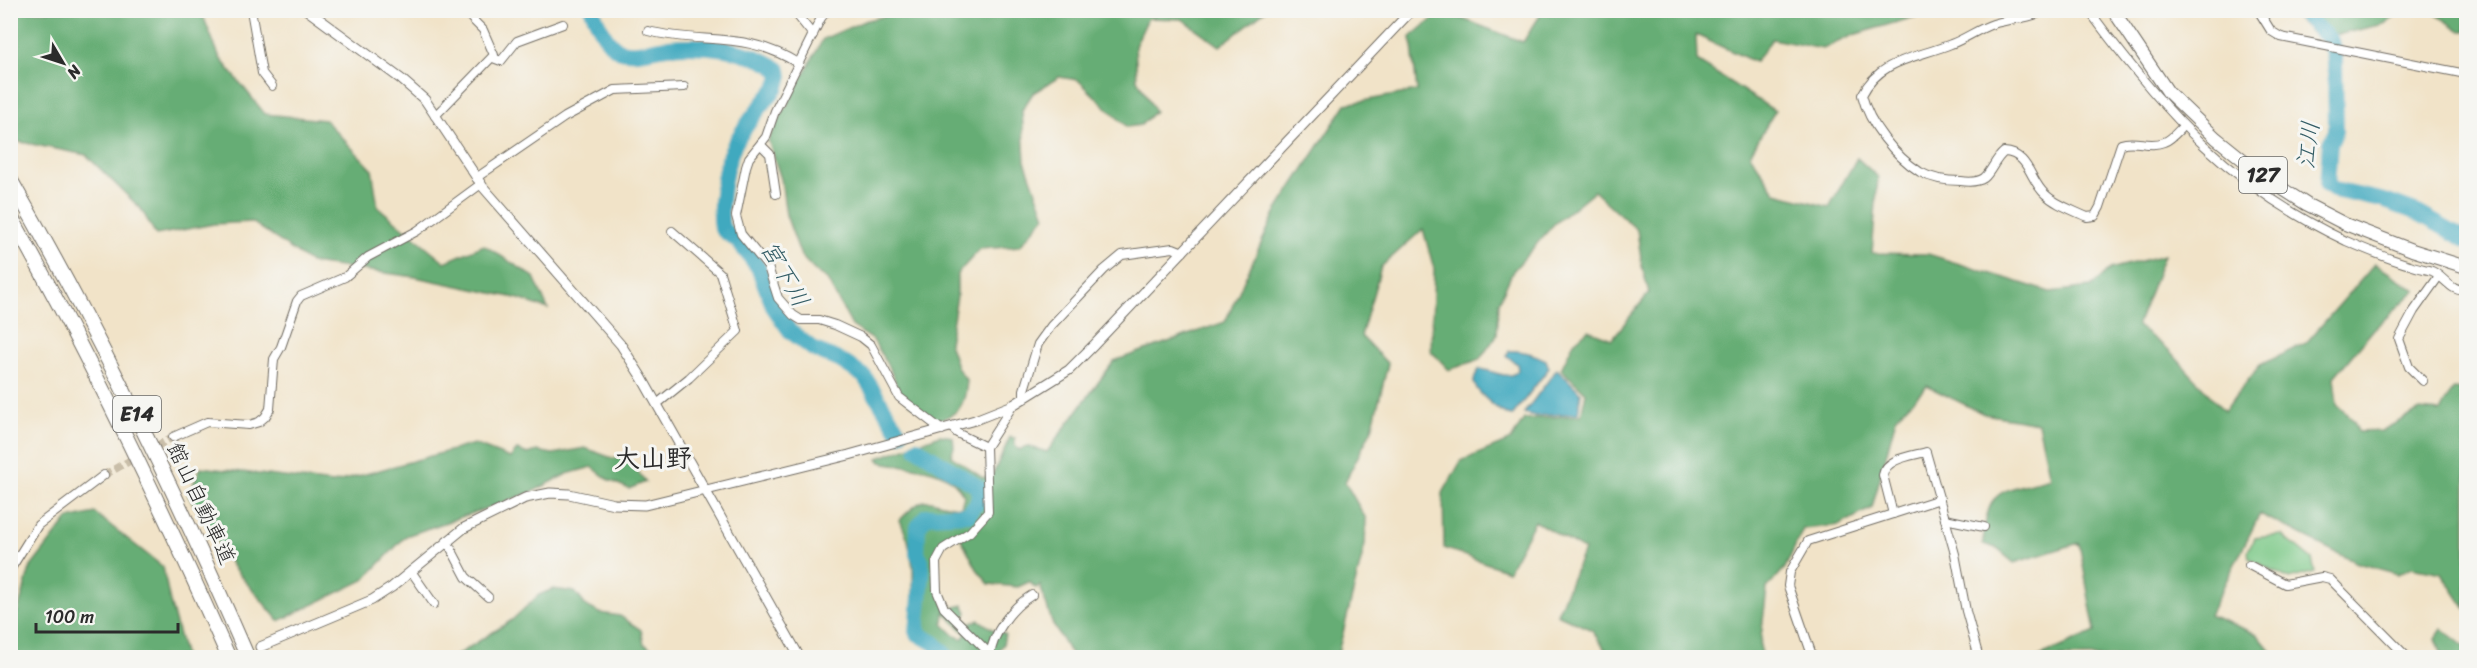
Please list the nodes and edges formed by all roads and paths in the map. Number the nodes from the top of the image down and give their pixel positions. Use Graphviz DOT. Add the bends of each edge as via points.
graph roads {
  1 [pos="251,10"];
  2 [pos="307,10"];
  3 [pos="463,10"];
  4 [pos="793,10"];
  5 [pos="827,10"];
  6 [pos="1412,10"];
  7 [pos="2046,10"];
  8 [pos="2085,10"];
  9 [pos="2113,10"];
  10 [pos="2258,10"];
  11 [pos="563,24"];
  12 [pos="648,31"];
  13 [pos="813,35"];
  14 [pos="493,58"];
  15 [pos="799,64"];
  16 [pos="2466,74"];
  17 [pos="272,86"];
  18 [pos="684,87"];
  19 [pos="435,116"];
  20 [pos="2183,126"];
  21 [pos="761,145"];
  22 [pos="10,179"];
  23 [pos="478,181"];
  24 [pos="776,194"];
  25 [pos="10,215"];
  26 [pos="672,231"];
  27 [pos="1183,252"];
  28 [pos="2466,267"];
  29 [pos="2439,276"];
  30 [pos="2466,290"];
  31 [pos="2423,381"];
  32 [pos="1024,399"];
  33 [pos="657,404"];
  34 [pos="1013,405"];
  35 [pos="947,428"];
  36 [pos="173,437"];
  37 [pos="986,447"];
  38 [pos="104,475"];
  39 [pos="705,489"];
  40 [pos="1940,499"];
  41 [pos="1893,514"];
  42 [pos="1945,519"];
  43 [pos="1984,527"];
  44 [pos="447,541"];
  45 [pos="2249,565"];
  46 [pos="10,570"];
  47 [pos="411,571"];
  48 [pos="1032,595"];
  49 [pos="488,597"];
  50 [pos="434,604"];
  51 [pos="260,647"];
  52 [pos="990,656"];
  53 [pos="229,657"];
  54 [pos="248,657"];
  55 [pos="800,657"];
  56 [pos="1813,657"];
  57 [pos="1979,657"];
  58 [pos="2408,657"];
  1 -- 17 [label="street" via="262,73"];
  2 -- 19 [label="street" via="414,90"];
  3 -- 14 [label="street" via="483,30"];
  4 -- 13 [label="street"];
  5 -- 13 [label="street"];
  6 -- 27 [label="street"];
  7 -- 20 [label="street" via="2027,19 1992,24 1881,70 1869,81 1862,95 1864,106 1896,153 1921,173 1972,182 1984,178 2004,152 2011,152 2027,165 2043,193 2087,217 2095,216 2100,207 2121,144 2166,142"];
  8 -- 20 [label="street"];
  9 -- 28 [label="highway, 127" via="2168,92 2267,179 2345,224"];
  10 -- 16 [label="street" via="2271,31 2281,37"];
  11 -- 14 [label="street" via="517,41 501,61"];
  12 -- 15 [label="street" via="669,37 742,41 763,46"];
  13 -- 15 [label="street"];
  14 -- 19 [label="street"];
  15 -- 21 [label="street"];
  18 -- 23 [label="street" via="615,90 565,117"];
  19 -- 23 [label="street"];
  20 -- 29 [label="street" via="2228,168 2285,208 2363,248"];
  21 -- 24 [label="street" via="770,154"];
  21 -- 35 [label="street" via="749,158 736,216 741,234 771,272 778,298 801,320 819,320 861,337 870,345 899,397"];
  22 -- 54 [label="highway, 館山自動車道 / E14" via="139,419"];
  23 -- 33 [label="street" via="621,345"];
  23 -- 36 [label="street" via="417,231 368,257 345,277 302,296 294,306 274,359 270,409 259,422 207,422"];
  25 -- 53 [label="highway, 館山自動車道 / E14" via="119,419"];
  26 -- 33 [label="street" via="720,273 738,331"];
  27 -- 32 [label="street" via="1069,370"];
  27 -- 32 [label="street" via="1173,248 1122,255 1104,270 1038,344"];
  29 -- 30 [label="street" via="2456,290"];
  29 -- 31 [label="street" via="2399,339 2409,367"];
  32 -- 34 [label="street"];
  33 -- 39 [label="street"];
  34 -- 35 [label="street"];
  34 -- 37 [label="street"];
  35 -- 37 [label="street"];
  35 -- 39 [label="street"];
  37 -- 52 [label="street" via="988,512 970,532 943,549 936,562 937,591 944,608"];
  38 -- 46 [label="street" via="38,525"];
  39 -- 44 [label="street" via="659,503 637,505 569,494 539,494 486,516"];
  39 -- 55 [label="street"];
  40 -- 41 [label="street"];
  40 -- 41 [label="street" via="1926,452 1891,462 1883,475"];
  40 -- 42 [label="street"];
  41 -- 56 [label="street" via="1808,541 1797,559 1788,586"];
  42 -- 43 [label="street"];
  42 -- 57 [label="street"];
  44 -- 47 [label="street"];
  44 -- 49 [label="street" via="466,577"];
  45 -- 58 [label="street" via="2285,584 2330,579"];
  47 -- 50 [label="street"];
  47 -- 51 [label="street" via="372,600"];
  48 -- 52 [label="street" via="1020,602 999,630"];
}
